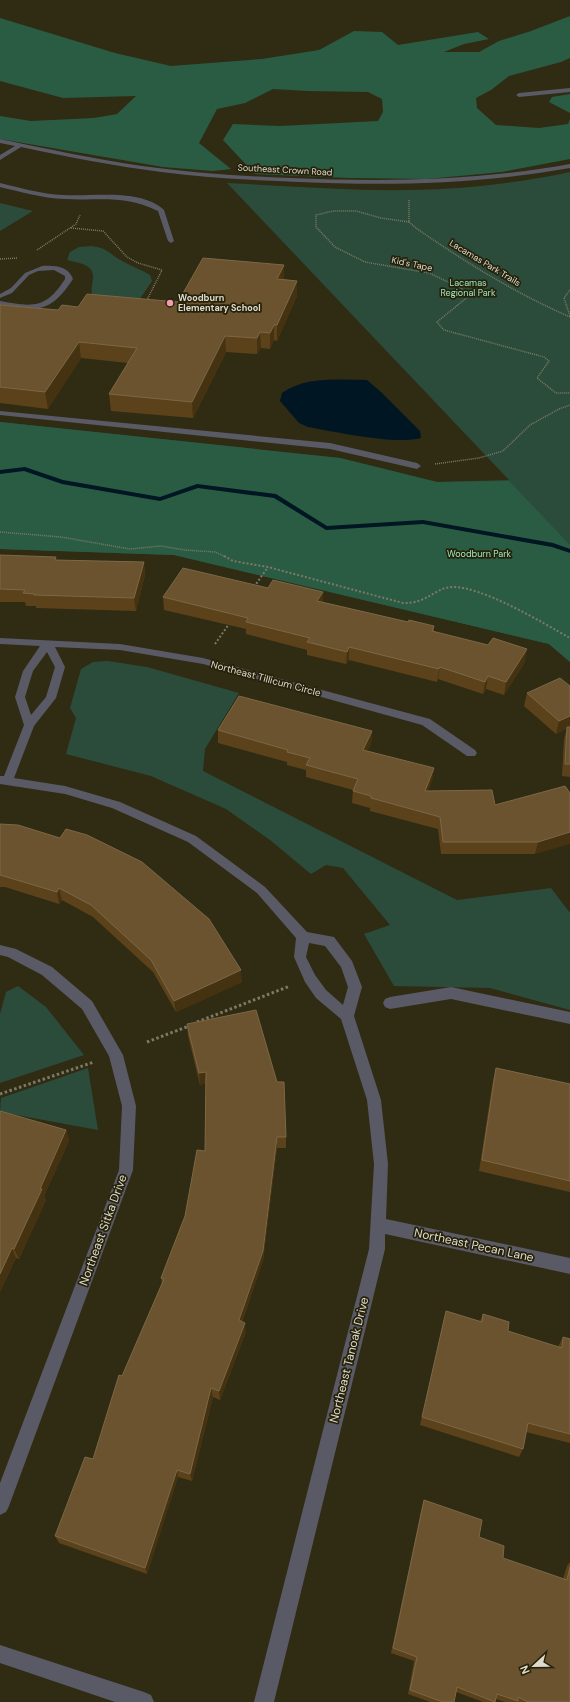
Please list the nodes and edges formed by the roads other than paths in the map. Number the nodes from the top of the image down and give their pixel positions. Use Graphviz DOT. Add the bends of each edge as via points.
graph roads {
  1 [pos="570,90"];
  2 [pos="519,95"];
  3 [pos="0,142"];
  4 [pos="21,146"];
  5 [pos="0,158"];
  6 [pos="570,166"];
  7 [pos="0,185"];
  8 [pos="171,241"];
  9 [pos="0,296"];
  10 [pos="0,303"];
  11 [pos="0,413"];
  12 [pos="417,466"];
  13 [pos="0,641"];
  14 [pos="48,644"];
  15 [pos="29,725"];
  16 [pos="471,753"];
  17 [pos="4,780"];
  18 [pos="303,937"];
  19 [pos="0,950"];
  20 [pos="390,1003"];
  21 [pos="347,1016"];
  22 [pos="570,1018"];
  23 [pos="378,1224"];
  24 [pos="570,1266"];
  25 [pos="0,1506"];
  26 [pos="0,1654"];
  27 [pos="144,1702"];
  28 [pos="264,1702"];
  1 -- 2 [label="street"];
  3 -- 4 [label="street, Southeast Crown Road"];
  4 -- 5 [label="street"];
  4 -- 6 [label="street, Southeast Crown Road" via="143,168 309,181 411,183 491,178"];
  7 -- 8 [label="street" via="49,196 126,196 148,202 161,210"];
  9 -- 10 [label="street" via="16,288 25,275 35,270 62,270 69,279 57,297 50,302 30,306"];
  11 -- 12 [label="street" via="330,446"];
  13 -- 14 [label="street, Northeast Tillicum Circle"];
  14 -- 15 [label="street" via="28,671 20,697"];
  14 -- 15 [label="street" via="60,667 51,698"];
  14 -- 16 [label="street, Northeast Tillicum Circle" via="120,647 203,661 426,722"];
  15 -- 17 [label="street"];
  17 -- 18 [label="street" via="65,790 116,805 192,839 261,890"];
  18 -- 21 [label="street" via="300,957 310,978 321,994"];
  18 -- 21 [label="street" via="329,940 347,965 355,987"];
  19 -- 25 [label="street, Northeast Sitka Drive" via="47,971 87,1005 116,1055 129,1106 126,1170"];
  20 -- 22 [label="street" via="451,993"];
  21 -- 23 [label="street, Northeast Tanoak Drive" via="374,1100 381,1164"];
  23 -- 24 [label="street, Northeast Pecan Lane"];
  23 -- 28 [label="street, Northeast Tanoak Drive" via="377,1249"];
  26 -- 27 [label="street"];
}
